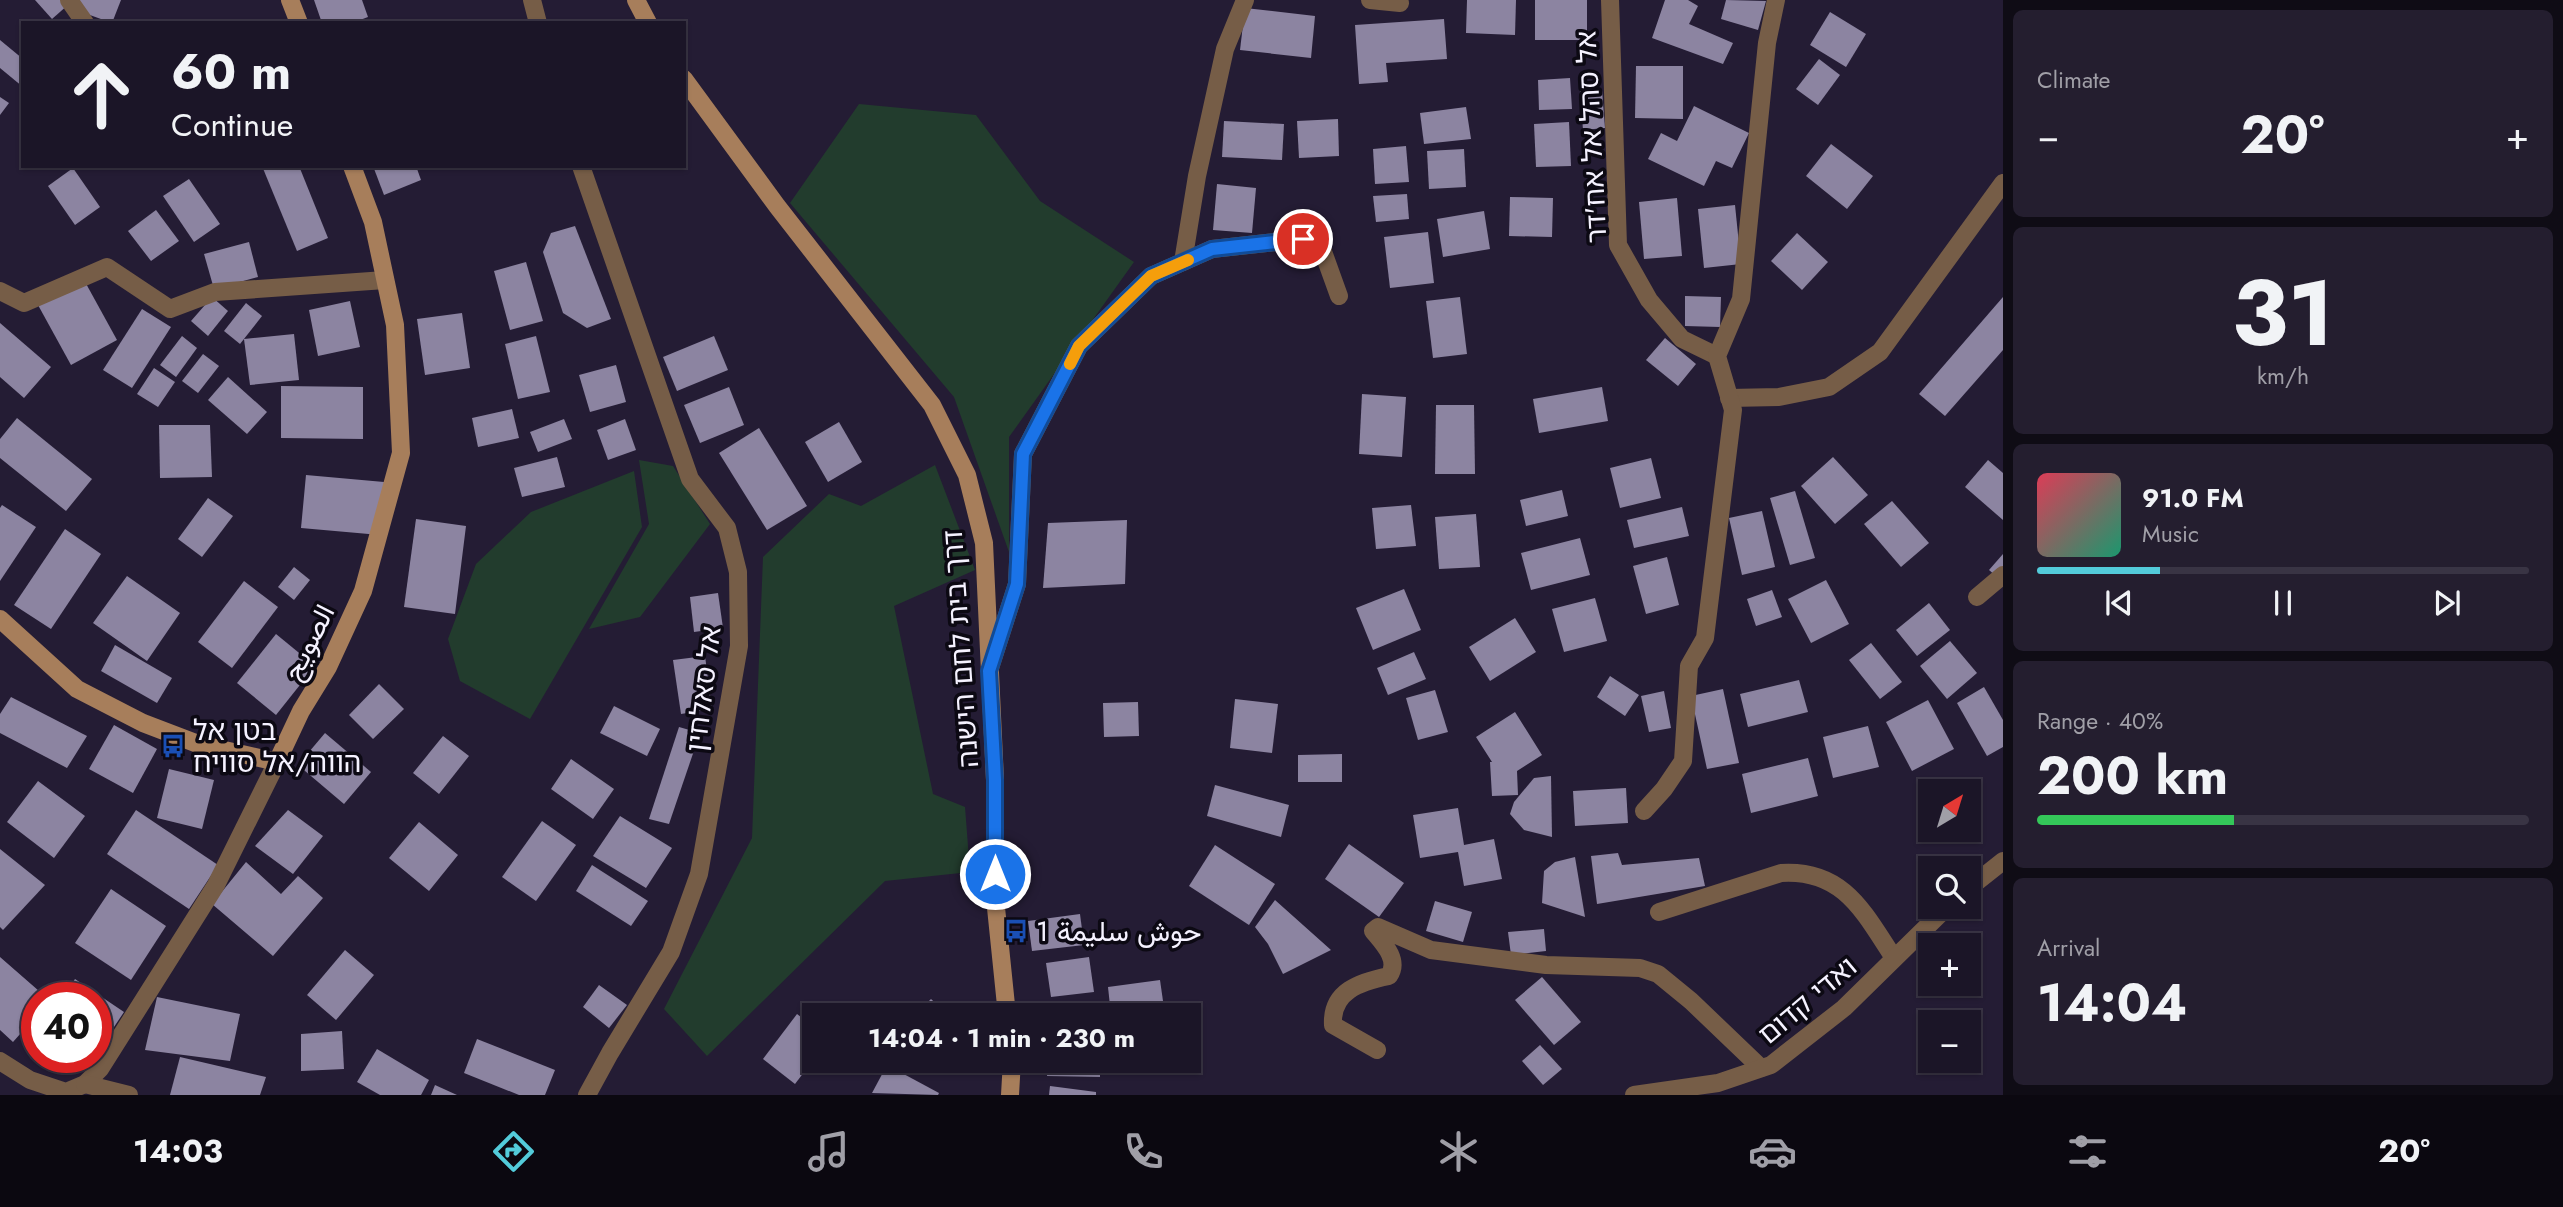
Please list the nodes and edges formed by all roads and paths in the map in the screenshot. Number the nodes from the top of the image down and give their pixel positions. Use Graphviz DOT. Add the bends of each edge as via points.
graph roads {
  1 [pos="69,0"];
  2 [pos="290,0"];
  3 [pos="532,0"];
  4 [pos="636,0"];
  5 [pos="1245,0"];
  6 [pos="1370,0"];
  7 [pos="1610,0"];
  8 [pos="1776,0"];
  9 [pos="1400,3"];
  10 [pos="84,21"];
  11 [pos="298,21"];
  12 [pos="537,21"];
  13 [pos="647,21"];
  14 [pos="686,82"];
  15 [pos="353,168"];
  16 [pos="582,168"];
  17 [pos="2003,183"];
  18 [pos="1183,262"];
  19 [pos="385,279"];
  20 [pos="0,291"];
  21 [pos="1339,296"];
  22 [pos="1717,356"];
  23 [pos="1729,398"];
  24 [pos="2003,575"];
  25 [pos="1977,597"];
  26 [pos="0,619"];
  27 [pos="989,671"];
  28 [pos="277,762"];
  29 [pos="1644,811"];
  30 [pos="2003,861"];
  31 [pos="1981,878"];
  32 [pos="1659,912"];
  33 [pos="1934,919"];
  34 [pos="1894,958"];
  35 [pos="1006,1003"];
  36 [pos="1377,1050"];
  37 [pos="0,1061"];
  38 [pos="1761,1068"];
  39 [pos="1011,1073"];
  40 [pos="85,1084"];
  41 [pos="66,1093"];
  42 [pos="129,1095"];
  43 [pos="587,1095"];
  44 [pos="1010,1095"];
  45 [pos="1634,1095"];
  1 -- 10 [label="street"];
  2 -- 11 [label="street"];
  3 -- 12 [label="street"];
  4 -- 13 [label="street"];
  5 -- 18 [label="street" via="1225,49"];
  6 -- 9 [label="street"];
  7 -- 22 [label="street, אל סהל אל אח'דר" via="1618,245 1649,300 1682,339"];
  8 -- 22 [label="street" via="1767,43 1741,299"];
  14 -- 27 [label="street, דרך בית לחם הישנה" via="932,405 967,475 984,543"];
  15 -- 19 [label="street, الصويح" via="373,222"];
  16 -- 43 [label="street, אל סאלחין" via="690,479 727,528 738,572 739,646 699,874 671,952"];
  17 -- 23 [label="street" via="1880,352 1829,387 1779,397"];
  18 -- 21 [label="street" via="1212,249 1303,239 1321,246"];
  18 -- 27 [label="street" via="1151,276 1079,346 1023,454 1017,584"];
  19 -- 20 [label="street" via="215,292 170,309 107,267 23,303"];
  19 -- 28 [label="street, الصويح" via="395,325 401,453 363,591"];
  22 -- 23 [label="street"];
  23 -- 29 [label="street" via="1733,410 1705,638 1689,666 1683,761"];
  24 -- 25 [label="street"];
  26 -- 28 [label="street" via="77,689 143,723 198,744"];
  27 -- 35 [label="street, דרך בית לחם הישנה" via="995,898"];
  28 -- 40 [label="street, الصويح" via="216,884 100,1069"];
  30 -- 31 [label="street"];
  32 -- 34 [label="street" via="1781,873 1803,871 1845,892"];
  33 -- 34 [label="street, ואדי קדום"];
  34 -- 38 [label="street, ואדי קדום" via="1844,1007 1771,1065"];
  36 -- 38 [label="street" via="1334,1025 1332,1011 1338,999 1393,970 1386,946 1373,931 1378,927 1432,950 1546,965 1640,968 1658,974"];
  37 -- 41 [label="street, الصويح" via="30,1080"];
  38 -- 45 [label="street, ואדי קדום" via="1718,1083"];
  39 -- 44 [label="street"];
  40 -- 41 [label="street, الصويح"];
  40 -- 42 [label="street"];
}
